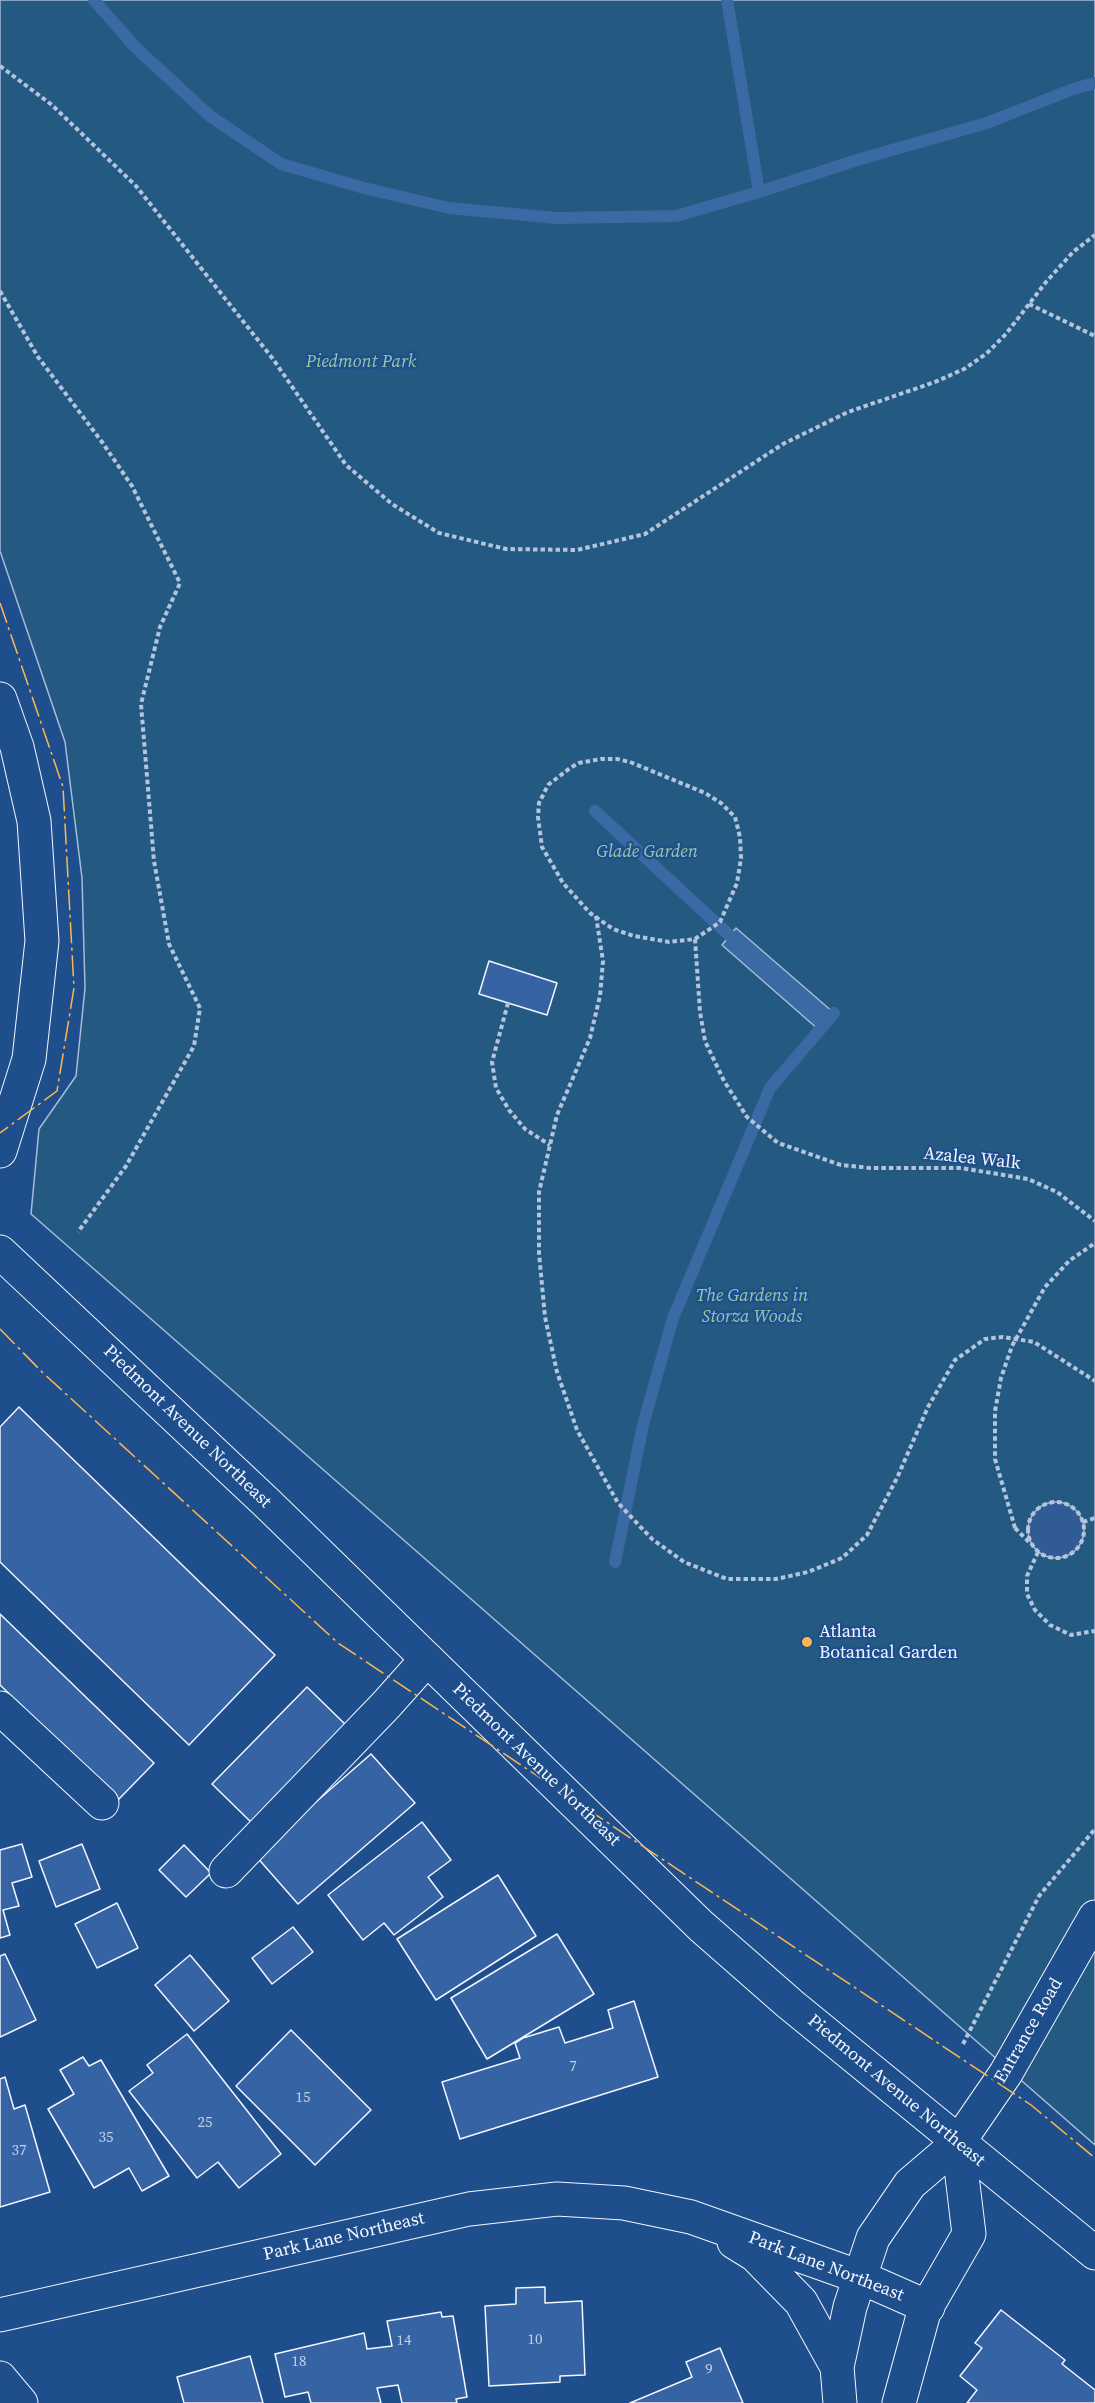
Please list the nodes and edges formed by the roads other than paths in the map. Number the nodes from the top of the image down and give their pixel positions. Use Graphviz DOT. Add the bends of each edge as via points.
graph roads {
  1 [pos="0,699"];
  2 [pos="0,1151"];
  3 [pos="0,1252"];
  4 [pos="427,1659"];
  5 [pos="0,1708"];
  6 [pos="102,1803"];
  7 [pos="226,1871"];
  8 [pos="1095,1917"];
  9 [pos="958,2143"];
  10 [pos="691,2217"];
  11 [pos="1095,2253"];
  12 [pos="860,2277"];
  13 [pos="928,2307"];
  14 [pos="0,2315"];
  15 [pos="837,2367"];
  16 [pos="0,2378"];
  17 [pos="21,2403"];
  18 [pos="840,2403"];
  19 [pos="899,2403"];
  1 -- 2 [label="street" via="34,821 42,940 29,1059"];
  3 -- 4 [label="street, Piedmont Avenue Northeast"];
  4 -- 7 [label="street"];
  4 -- 9 [label="street, Piedmont Avenue Northeast" via="701,1926"];
  5 -- 6 [label="street"];
  8 -- 9 [label="street, Entrance Road" via="1006,2073"];
  9 -- 11 [label="street, Piedmont Avenue Northeast"];
  9 -- 12 [label="street, Entrance Road" via="906,2190 873,2238"];
  9 -- 13 [label="street" via="969,2234"];
  10 -- 12 [label="street, Park Lane Northeast"];
  10 -- 14 [label="street, Park Lane Northeast" via="624,2203 557,2199 469,2209"];
  10 -- 15 [label="street, Park Lane Northeast" via="755,2255 770,2270 801,2302"];
  12 -- 13 [label="street, Park Lane Northeast"];
  12 -- 15 [label="street, Entrance Road"];
  13 -- 19 [label="street"];
  15 -- 18 [label="street"];
  16 -- 17 [label="street"];
}
